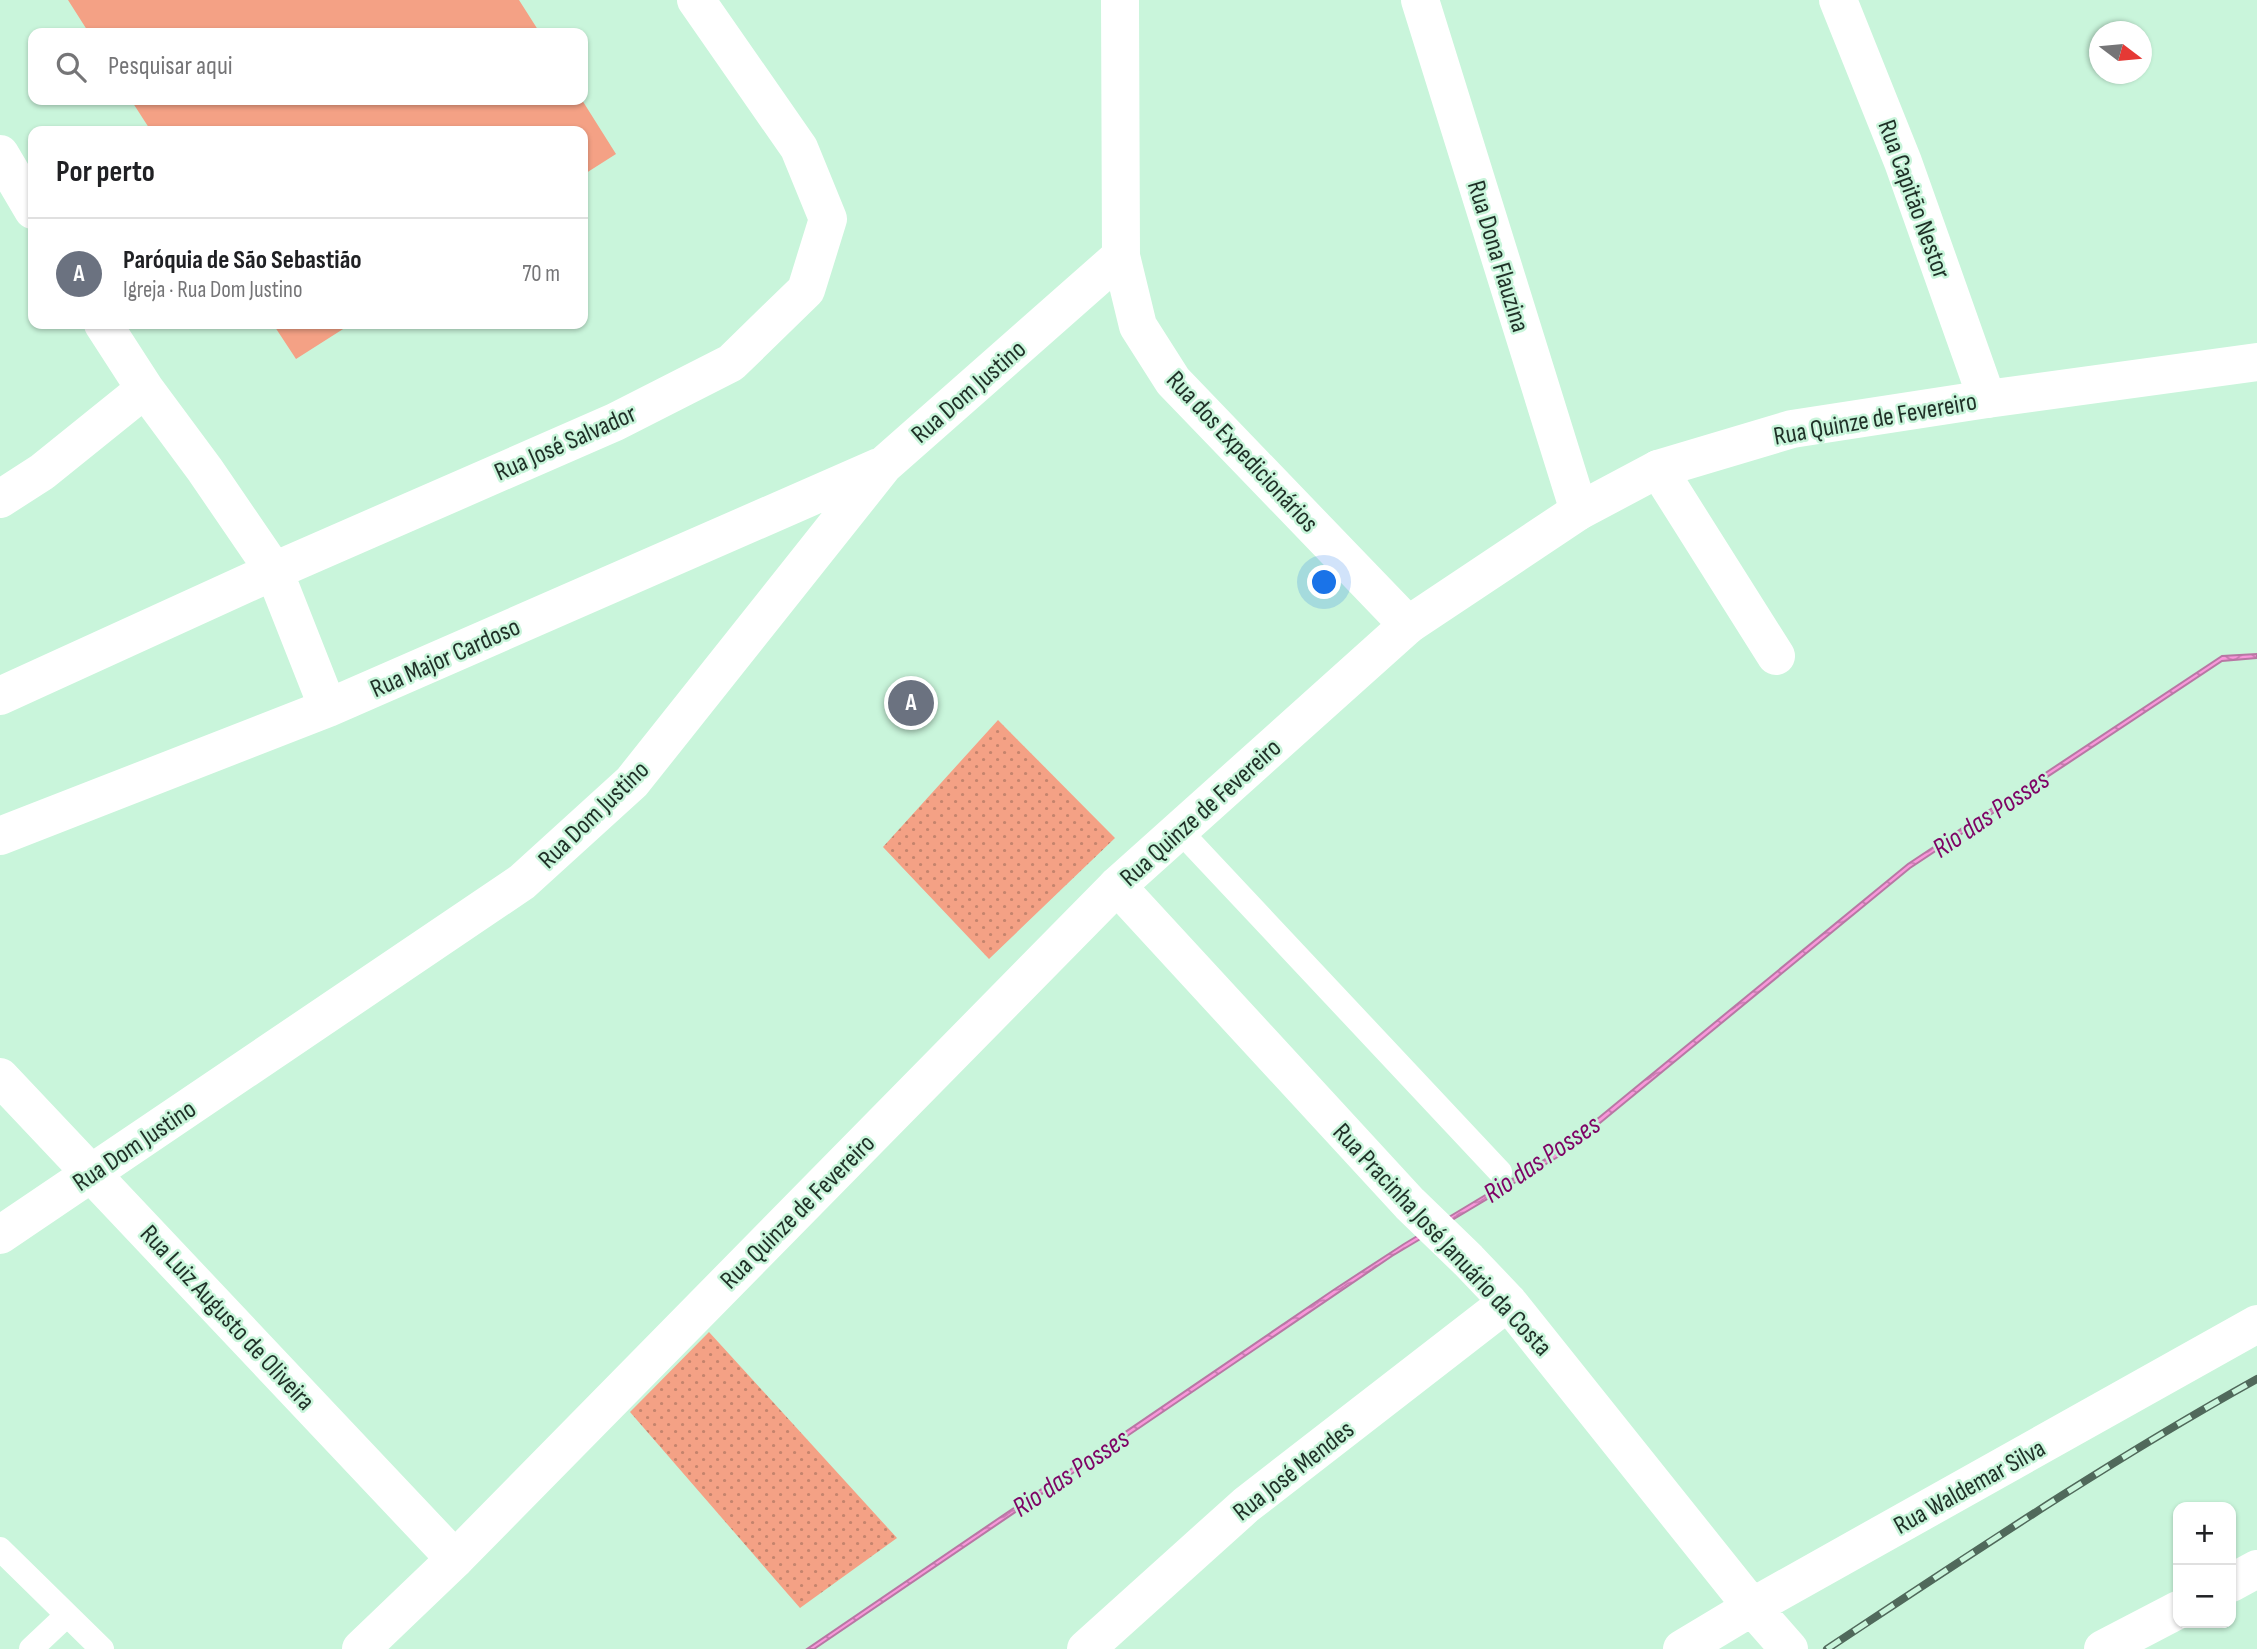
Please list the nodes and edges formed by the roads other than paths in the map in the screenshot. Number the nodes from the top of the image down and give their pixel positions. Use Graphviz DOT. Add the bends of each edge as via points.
graph roads {
  1 [pos="696,0"];
  2 [pos="1120,0"];
  3 [pos="1420,0"];
  4 [pos="1838,0"];
  5 [pos="0,154"];
  6 [pos="28,201"];
  7 [pos="1121,256"];
  8 [pos="106,329"];
  9 [pos="2257,362"];
  10 [pos="145,389"];
  11 [pos="1987,399"];
  12 [pos="884,465"];
  13 [pos="1658,469"];
  14 [pos="0,499"];
  15 [pos="1579,511"];
  16 [pos="274,571"];
  17 [pos="1408,625"];
  18 [pos="1776,656"];
  19 [pos="0,696"];
  20 [pos="328,708"];
  21 [pos="1179,830"];
  22 [pos="0,836"];
  23 [pos="1117,886"];
  24 [pos="0,1077"];
  25 [pos="1500,1172"];
  26 [pos="93,1173"];
  27 [pos="0,1235"];
  28 [pos="1508,1303"];
  29 [pos="2257,1324"];
  30 [pos="0,1549"];
  31 [pos="455,1559"];
  32 [pos="2257,1569"];
  33 [pos="2236,1580"];
  34 [pos="1752,1607"];
  35 [pos="2173,1613"];
  36 [pos="66,1616"];
  37 [pos="31,1649"];
  38 [pos="102,1649"];
  39 [pos="361,1649"];
  40 [pos="1086,1649"];
  41 [pos="1682,1649"];
  42 [pos="1789,1649"];
  43 [pos="2103,1649"];
  1 -- 16 [label="street, Rua José Salvador" via="799,148 828,219 806,290 731,363 615,422"];
  2 -- 7 [label="street, Rua dos Expedicionários"];
  3 -- 15 [label="street, Rua Dona Flauzina"];
  4 -- 11 [label="street, Rua Capitão Nestor" via="1903,162"];
  5 -- 6 [label="street"];
  7 -- 12 [label="street, Rua Dom Justino"];
  7 -- 17 [label="street, Rua dos Expedicionários" via="1138,326 1173,381"];
  8 -- 10 [label="street"];
  9 -- 11 [label="street, Rua Quinze de Fevereiro"];
  10 -- 14 [label="street" via="42,472"];
  10 -- 16 [label="street"];
  11 -- 13 [label="street, Rua Quinze de Fevereiro" via="1792,429"];
  12 -- 20 [label="street, Rua Major Cardoso"];
  12 -- 26 [label="street, Rua Dom Justino" via="632,782 522,882"];
  13 -- 15 [label="street, Rua Quinze de Fevereiro"];
  13 -- 18 [label="street"];
  15 -- 17 [label="street, Rua Quinze de Fevereiro"];
  16 -- 19 [label="street, Rua José Salvador"];
  16 -- 20 [label="street"];
  17 -- 21 [label="street, Rua Quinze de Fevereiro"];
  20 -- 22 [label="street, Rua Major Cardoso"];
  21 -- 23 [label="street, Rua Quinze de Fevereiro"];
  21 -- 25 [label="lane"];
  23 -- 28 [label="street, Rua Pracinha José Januário da Costa" via="1410,1204"];
  23 -- 31 [label="street, Rua Quinze de Fevereiro"];
  24 -- 26 [label="street, Rua Luiz Augusto de Oliveira"];
  26 -- 27 [label="street, Rua Dom Justino"];
  26 -- 31 [label="street, Rua Luiz Augusto de Oliveira"];
  28 -- 34 [label="street, Rua Pracinha José Januário da Costa"];
  28 -- 40 [label="street, Rua José Mendes" via="1246,1505"];
  29 -- 34 [label="street, Rua Waldemar Silva"];
  30 -- 36 [label="lane"];
  31 -- 39 [label="street, Rua Quinze de Fevereiro"];
  32 -- 33 [label="street"];
  34 -- 41 [label="street, Rua Waldemar Silva"];
  34 -- 42 [label="street, Rua Pracinha José Januário da Costa"];
  35 -- 43 [label="street"];
  36 -- 37 [label="lane"];
  36 -- 38 [label="lane"];
}
